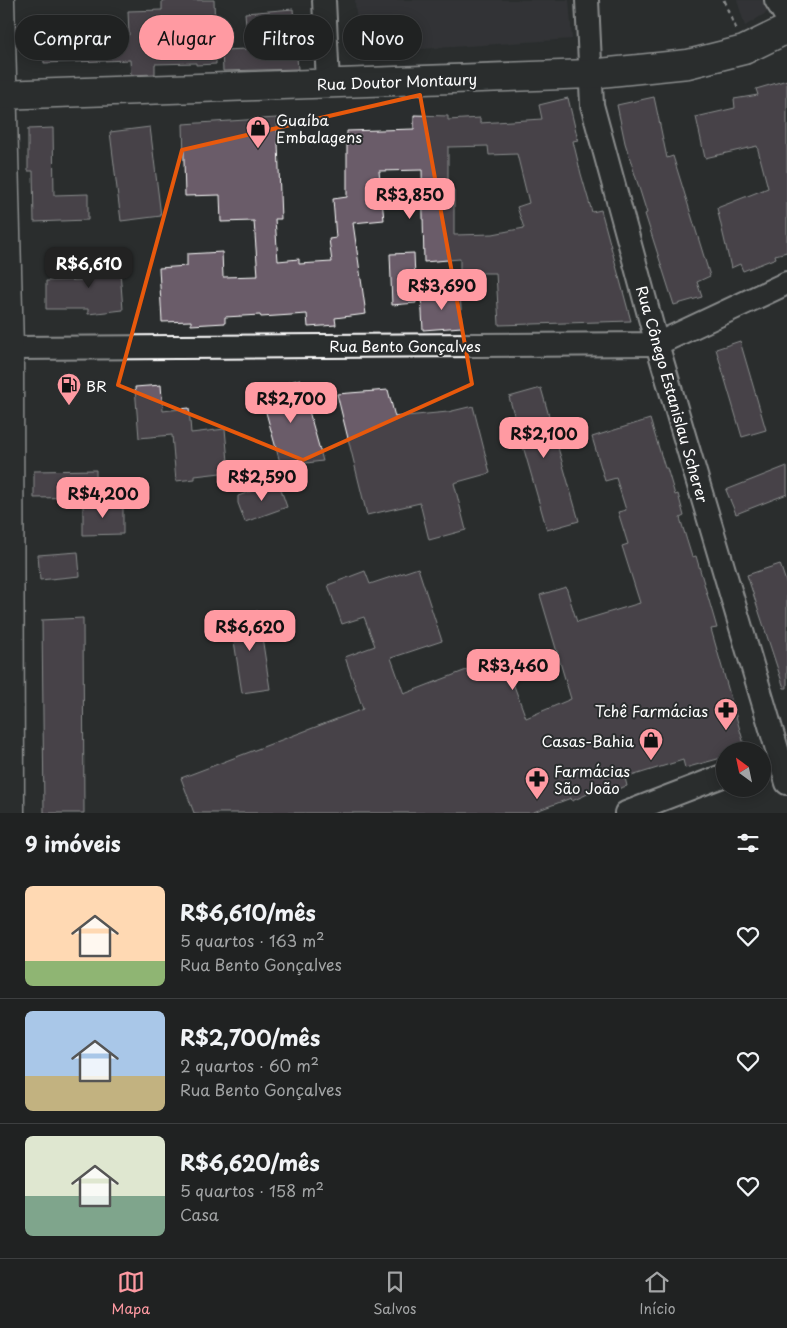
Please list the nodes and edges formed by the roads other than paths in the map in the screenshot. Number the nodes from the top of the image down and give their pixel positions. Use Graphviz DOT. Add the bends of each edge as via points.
graph roads {
  1 [pos="0,0"];
  2 [pos="324,0"];
  3 [pos="588,0"];
  4 [pos="776,0"];
  5 [pos="787,18"];
  6 [pos="787,29"];
  7 [pos="590,74"];
  8 [pos="328,83"];
  9 [pos="2,95"];
  10 [pos="787,283"];
  11 [pos="656,344"];
  12 [pos="9,348"];
  13 [pos="776,754"];
  14 [pos="716,778"];
  15 [pos="787,783"];
  16 [pos="10,813"];
  17 [pos="626,813"];
  1 -- 9 [label="main road"];
  2 -- 8 [label="street"];
  3 -- 7 [label="street, Rua Cônego Estanislau Scherer"];
  4 -- 5 [label="street"];
  6 -- 7 [label="main road, Rua Doutor Montaury" via="744,50 688,64"];
  7 -- 8 [label="main road, Rua Doutor Montaury"];
  7 -- 11 [label="street, Rua Cônego Estanislau Scherer" via="592,105"];
  8 -- 9 [label="main road, Rua Doutor Montaury"];
  9 -- 12 [label="main road"];
  10 -- 11 [label="street, Rua Bento Gonçalves"];
  11 -- 12 [label="street, Rua Bento Gonçalves"];
  11 -- 13 [label="street, Rua Cônego Estanislau Scherer"];
  12 -- 16 [label="main road"];
  13 -- 15 [label="street, Rua Cônego Estanislau Scherer"];
  14 -- 17 [label="street"];
}
